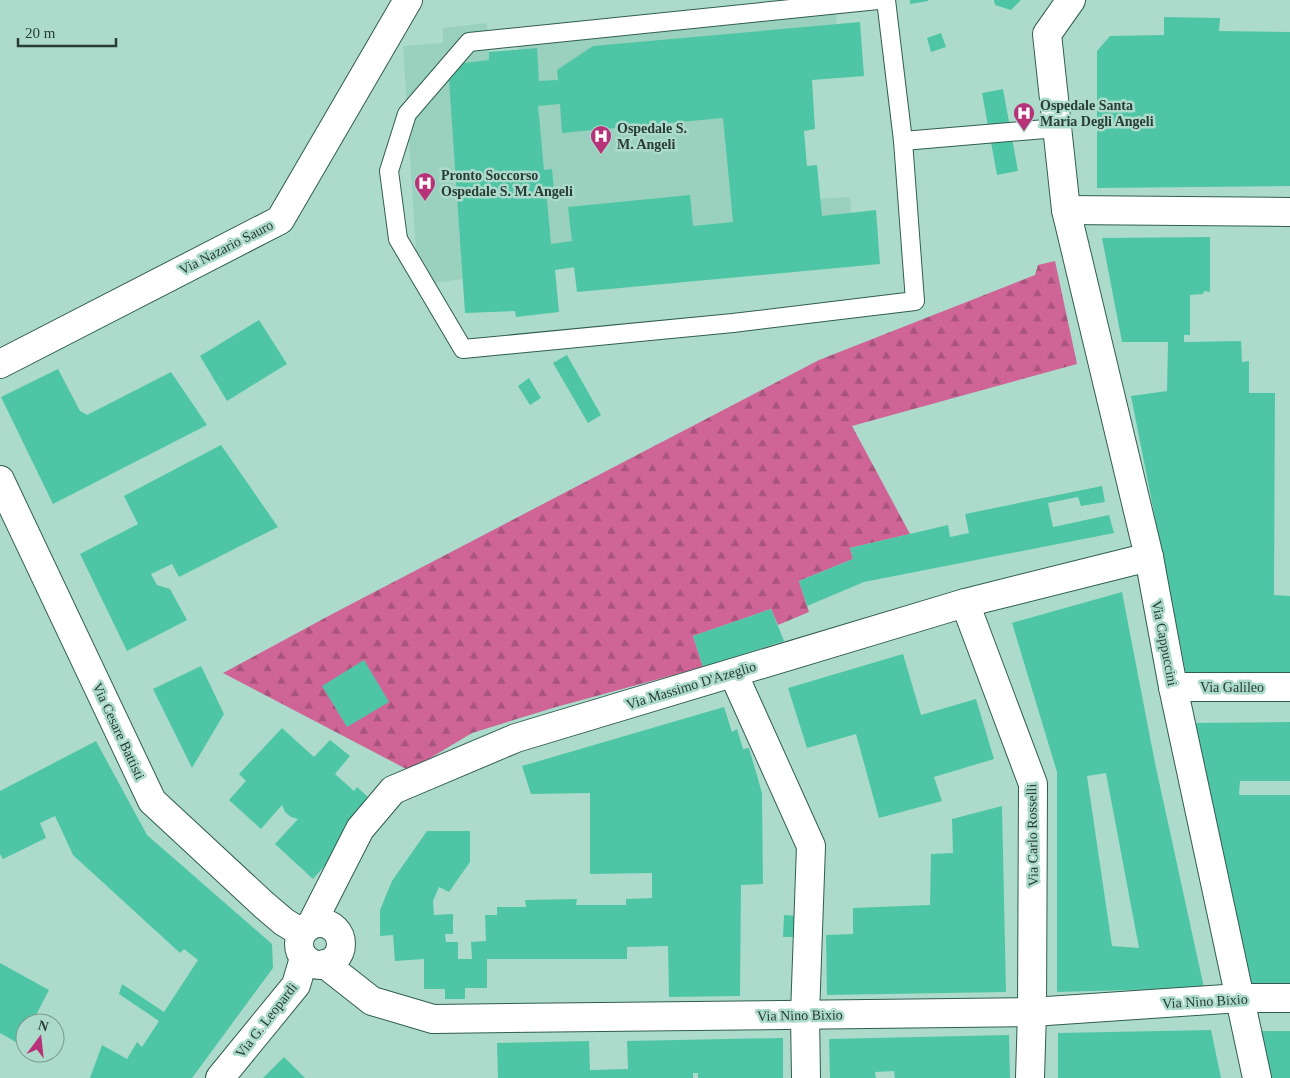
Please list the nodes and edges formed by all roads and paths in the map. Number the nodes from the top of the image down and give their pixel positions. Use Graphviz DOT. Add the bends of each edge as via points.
graph roads {
  1 [pos="408,0"];
  2 [pos="878,0"];
  3 [pos="886,0"];
  4 [pos="1071,0"];
  5 [pos="1057,128"];
  6 [pos="903,141"];
  7 [pos="1066,210"];
  8 [pos="1290,212"];
  9 [pos="0,364"];
  10 [pos="0,480"];
  11 [pos="1149,557"];
  12 [pos="965,603"];
  13 [pos="733,673"];
  14 [pos="1173,687"];
  15 [pos="1290,687"];
  16 [pos="311,945"];
  17 [pos="1240,998"];
  18 [pos="1290,998"];
  19 [pos="1032,1012"];
  20 [pos="805,1015"];
  21 [pos="1252,1076"];
  22 [pos="220,1078"];
  23 [pos="806,1078"];
  24 [pos="1030,1078"];
  1 -- 9 [label="street, Via Nazario Sauro" via="280,220"];
  2 -- 6 [label="lane" via="469,42 407,114 389,171 398,239 463,349 733,323 915,301"];
  3 -- 6 [label="lane"];
  4 -- 5 [label="street, Via Cappuccini" via="1047,34"];
  5 -- 6 [label="lane"];
  5 -- 7 [label="street, Via Cappuccini"];
  7 -- 8 [label="street"];
  7 -- 11 [label="street, Via Cappuccini"];
  10 -- 16 [label="street, Via Cesare Battisti" via="152,801"];
  11 -- 12 [label="street, Via Massimo D'Azeglio"];
  11 -- 14 [label="street, Via Cappuccini"];
  12 -- 13 [label="street, Via Massimo D'Azeglio"];
  12 -- 19 [label="street, Via Carlo Rosselli" via="1034,784"];
  13 -- 16 [label="street, Via Massimo D'Azeglio" via="516,738 393,790 360,829"];
  13 -- 20 [label="street" via="811,846"];
  14 -- 15 [label="street, Via Galileo"];
  14 -- 17 [label="street, Via Cappuccini"];
  16 -- 20 [label="street, Via Nino Bixio" via="372,1001 433,1019"];
  16 -- 22 [label="street, Via G. Leopardi" via="296,985"];
  17 -- 18 [label="street, Via Nino Bixio"];
  17 -- 19 [label="street, Via Nino Bixio"];
  17 -- 21 [label="street, Via Cappuccini"];
  19 -- 20 [label="street, Via Nino Bixio"];
  19 -- 24 [label="street, Via Carlo Rosselli"];
  20 -- 23 [label="street"];
}
